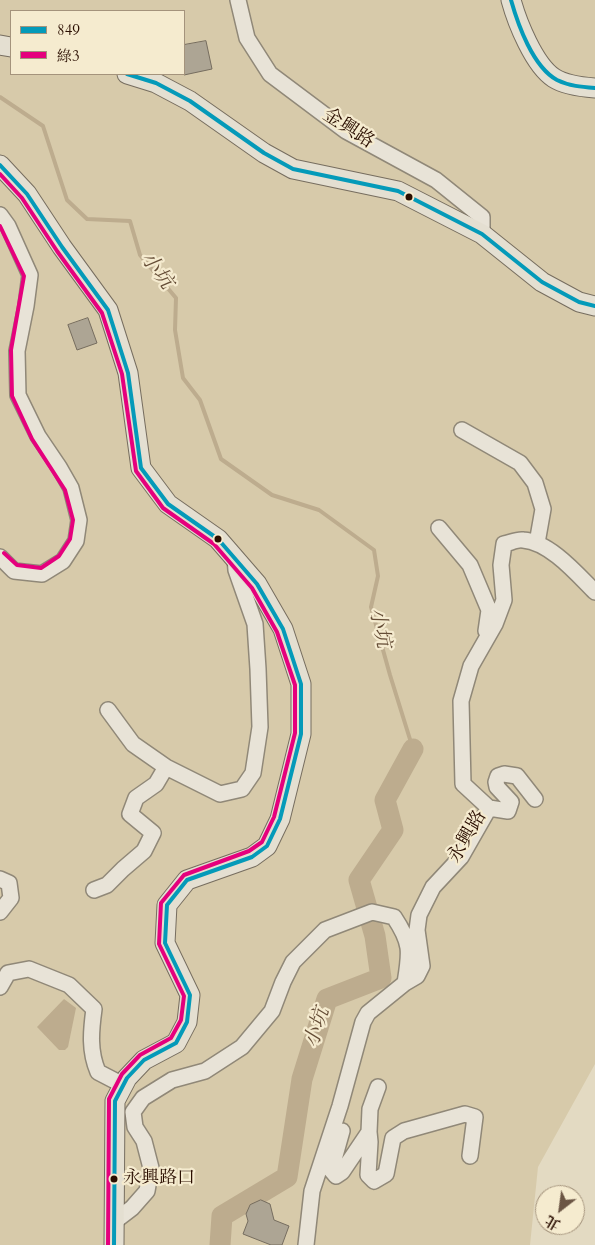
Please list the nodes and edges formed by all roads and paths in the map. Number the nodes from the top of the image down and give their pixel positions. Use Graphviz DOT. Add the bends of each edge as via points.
graph roads {
  1 [pos="238,0"];
  2 [pos="511,0"];
  3 [pos="130,75"];
  4 [pos="595,88"];
  5 [pos="0,165"];
  6 [pos="0,215"];
  7 [pos="482,234"];
  8 [pos="595,306"];
  9 [pos="462,430"];
  10 [pos="439,528"];
  11 [pos="536,543"];
  12 [pos="0,557"];
  13 [pos="234,558"];
  14 [pos="595,592"];
  15 [pos="485,640"];
  16 [pos="108,710"];
  17 [pos="166,767"];
  18 [pos="535,799"];
  19 [pos="489,808"];
  20 [pos="0,879"];
  21 [pos="94,890"];
  22 [pos="0,912"];
  23 [pos="405,983"];
  24 [pos="0,987"];
  25 [pos="123,1084"];
  26 [pos="378,1087"];
  27 [pos="340,1106"];
  28 [pos="369,1132"];
  29 [pos="470,1156"];
  30 [pos="115,1221"];
  31 [pos="114,1245"];
  32 [pos="306,1245"];
  1 -- 7 [label="street, 金興路" via="247,38 270,74 346,131 436,180 482,217"];
  2 -- 4 [label="main road" via="536,61 554,78"];
  3 -- 7 [label="main road" via="156,83 190,101 264,154 294,169 398,191"];
  5 -- 13 [label="main road" via="26,194 108,310 128,373 141,468 168,504 218,539"];
  6 -- 12 [label="street" via="30,275 17,352 18,395 38,436 72,488 80,520 76,541 63,562 42,574 14,570"];
  7 -- 8 [label="main road" via="542,282 579,302"];
  9 -- 11 [label="street" via="520,463 535,483 543,509"];
  10 -- 15 [label="street" via="470,565 489,610"];
  11 -- 14 [label="street"];
  11 -- 15 [label="street, 永興路" via="521,540 504,544 501,565 504,600"];
  13 -- 17 [label="street" via="255,624 260,727 254,773 242,789 220,794"];
  13 -- 25 [label="main road" via="257,584 284,630 300,684 301,734 280,819 267,846 252,856 187,880 167,905 165,943 190,995 188,1022 176,1043 144,1060"];
  15 -- 19 [label="street, 永興路" via="471,666 461,701 461,755 463,784"];
  16 -- 17 [label="street" via="133,744"];
  17 -- 21 [label="street" via="156,784 136,798 130,814 153,832 144,851 107,885"];
  18 -- 19 [label="street" via="517,776 504,774 498,776 496,782 511,802 508,811"];
  19 -- 23 [label="street, 永興路" via="461,857 433,886 419,915 417,930 422,966 417,976"];
  20 -- 22 [label="street" via="10,883 12,898"];
  23 -- 27 [label="street, 永興路" via="368,1013 363,1022"];
  23 -- 30 [label="street" via="410,952 404,932 394,917 372,912 325,930 293,962 272,1011 242,1047 205,1071 172,1080 143,1098 133,1112 135,1127 144,1141 151,1168 147,1191"];
  24 -- 25 [label="street" via="8,973 29,969 70,985 94,1009 92,1058 98,1072"];
  25 -- 30 [label="main road" via="115,1101"];
  26 -- 28 [label="street" via="370,1109"];
  27 -- 28 [label="street" via="346,1119 331,1170 336,1176"];
  27 -- 32 [label="street, 永興路" via="312,1190"];
  28 -- 29 [label="street" via="368,1175 374,1181 386,1174 393,1138 404,1131 465,1114 475,1117"];
  30 -- 31 [label="main road"];
}
